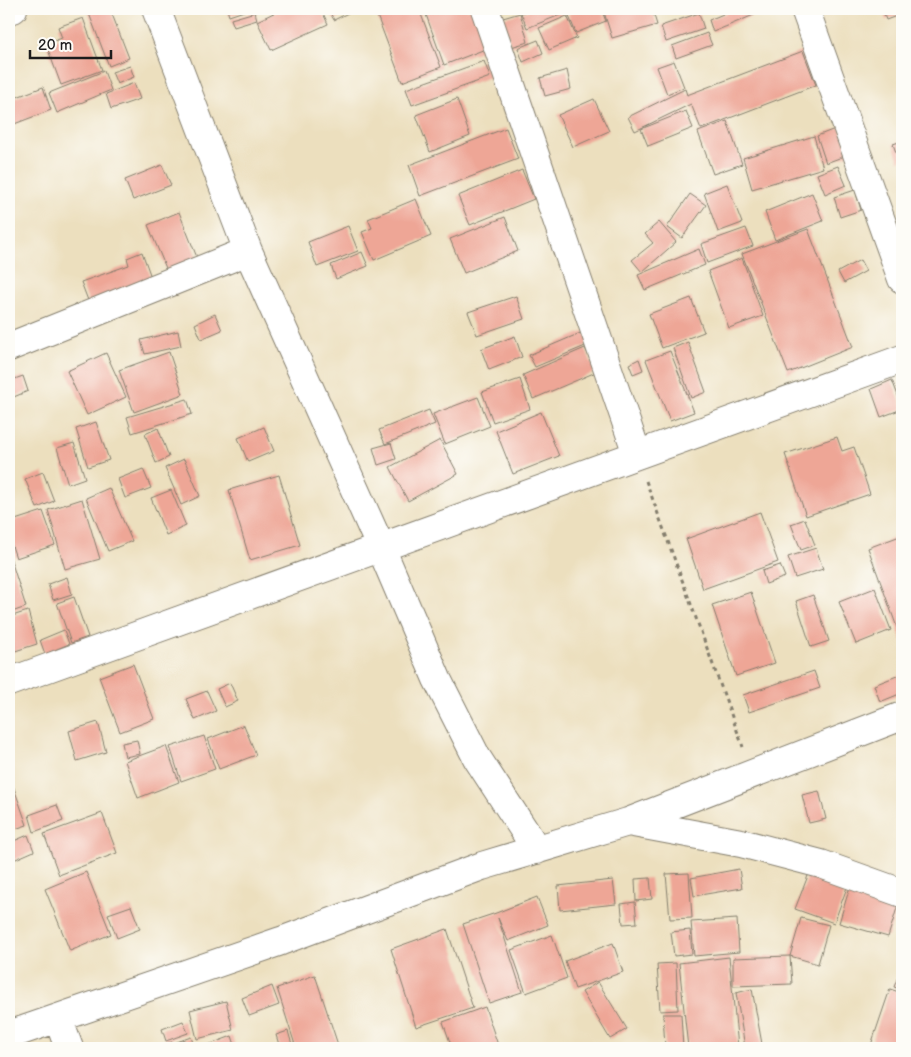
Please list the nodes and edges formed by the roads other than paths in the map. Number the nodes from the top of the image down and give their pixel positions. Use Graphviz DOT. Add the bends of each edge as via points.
graph roads {
  1 [pos="12,9"];
  2 [pos="156,9"];
  3 [pos="485,9"];
  4 [pos="804,9"];
  5 [pos="9,10"];
  6 [pos="248,251"];
  7 [pos="902,279"];
  8 [pos="9,347"];
  9 [pos="902,359"];
  10 [pos="637,454"];
  11 [pos="381,548"];
  12 [pos="9,682"];
  13 [pos="902,716"];
  14 [pos="628,822"];
  15 [pos="537,850"];
  16 [pos="902,893"];
  17 [pos="58,1018"];
  18 [pos="9,1035"];
  19 [pos="69,1048"];
  1 -- 5 [label="street"];
  2 -- 6 [label="street"];
  3 -- 10 [label="street"];
  4 -- 7 [label="street"];
  6 -- 8 [label="street"];
  6 -- 11 [label="street"];
  9 -- 10 [label="street"];
  10 -- 11 [label="street"];
  11 -- 12 [label="street"];
  11 -- 15 [label="street" via="456,717 478,758"];
  13 -- 14 [label="street"];
  14 -- 15 [label="street"];
  14 -- 16 [label="street" via="741,843 821,864"];
  15 -- 17 [label="street" via="482,866 281,941"];
  17 -- 18 [label="street"];
  17 -- 19 [label="street"];
}
